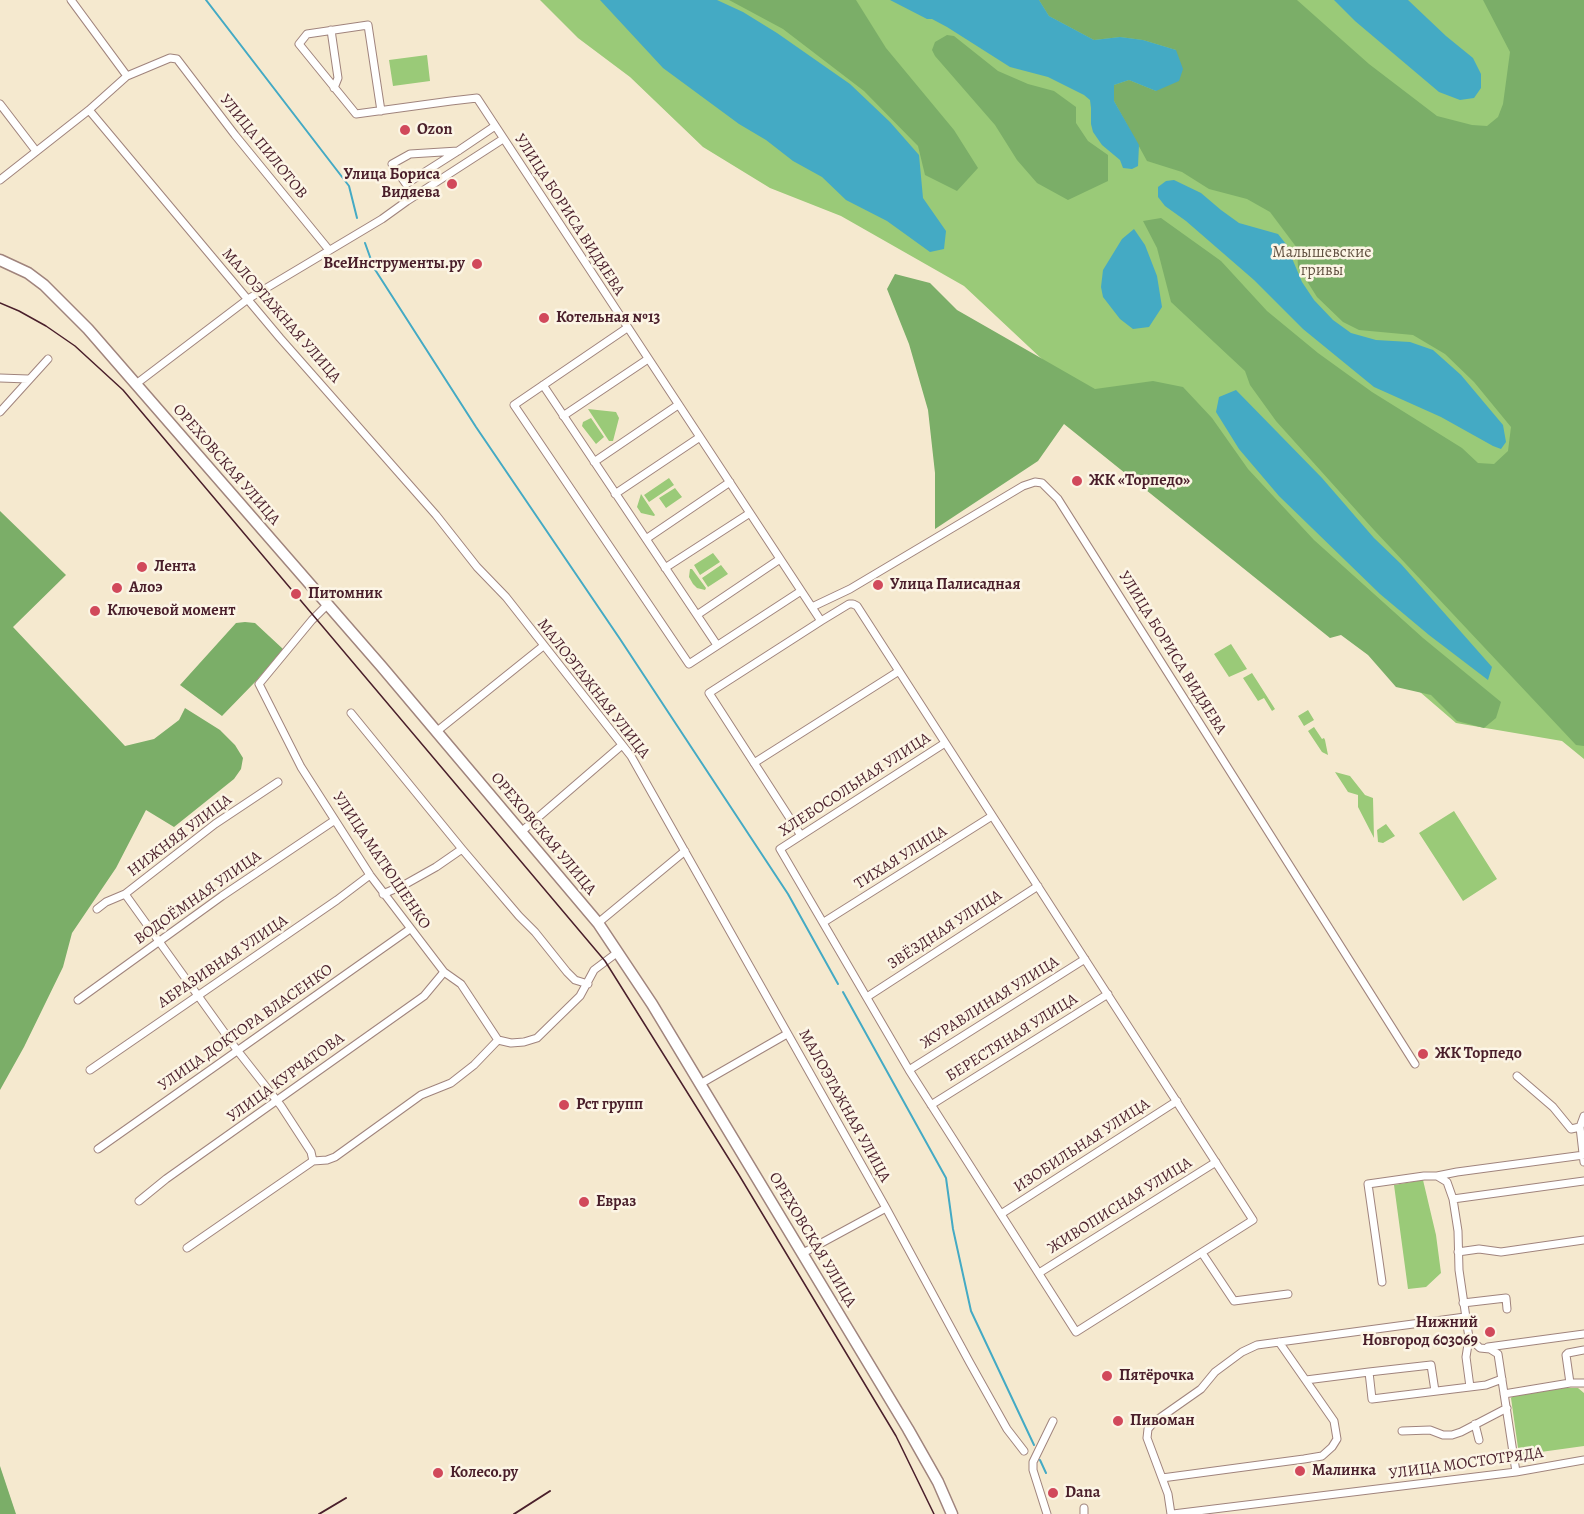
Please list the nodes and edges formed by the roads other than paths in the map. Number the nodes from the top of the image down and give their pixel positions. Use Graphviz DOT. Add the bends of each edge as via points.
graph roads {
  1 [pos="71,0"];
  2 [pos="331,30"];
  3 [pos="127,76"];
  4 [pos="334,88"];
  5 [pos="0,104"];
  6 [pos="89,110"];
  7 [pos="381,111"];
  8 [pos="495,126"];
  9 [pos="503,139"];
  10 [pos="36,151"];
  11 [pos="458,151"];
  12 [pos="0,180"];
  13 [pos="329,250"];
  14 [pos="0,260"];
  15 [pos="248,299"];
  16 [pos="627,328"];
  17 [pos="48,359"];
  18 [pos="648,359"];
  19 [pos="0,378"];
  20 [pos="28,379"];
  21 [pos="136,384"];
  22 [pos="543,386"];
  23 [pos="678,405"];
  24 [pos="0,412"];
  25 [pos="563,416"];
  26 [pos="700,437"];
  27 [pos="594,462"];
  28 [pos="730,482"];
  29 [pos="615,494"];
  30 [pos="750,513"];
  31 [pos="646,539"];
  32 [pos="780,559"];
  33 [pos="665,568"];
  34 [pos="801,591"];
  35 [pos="327,605"];
  36 [pos="812,607"];
  37 [pos="697,615"];
  38 [pos="821,621"];
  39 [pos="717,645"];
  40 [pos="542,647"];
  41 [pos="899,671"];
  42 [pos="351,713"];
  43 [pos="436,732"];
  44 [pos="945,743"];
  45 [pos="622,745"];
  46 [pos="754,763"];
  47 [pos="278,782"];
  48 [pos="992,816"];
  49 [pos="335,820"];
  50 [pos="521,832"];
  51 [pos="800,834"];
  52 [pos="462,849"];
  53 [pos="685,851"];
  54 [pos="370,875"];
  55 [pos="1038,886"];
  56 [pos="125,894"];
  57 [pos="383,894"];
  58 [pos="97,909"];
  59 [pos="824,922"];
  60 [pos="598,923"];
  61 [pos="410,929"];
  62 [pos="158,941"];
  63 [pos="618,952"];
  64 [pos="1085,959"];
  65 [pos="444,972"];
  66 [pos="588,984"];
  67 [pos="1108,994"];
  68 [pos="197,995"];
  69 [pos="867,997"];
  70 [pos="78,1000"];
  71 [pos="787,1034"];
  72 [pos="498,1040"];
  73 [pos="237,1050"];
  74 [pos="1415,1064"];
  75 [pos="90,1070"];
  76 [pos="909,1070"];
  77 [pos="1517,1076"];
  78 [pos="700,1084"];
  79 [pos="278,1101"];
  80 [pos="1177,1101"];
  81 [pos="931,1105"];
  82 [pos="1584,1116"];
  83 [pos="1580,1127"];
  84 [pos="98,1149"];
  85 [pos="1584,1157"];
  86 [pos="314,1161"];
  87 [pos="1216,1162"];
  88 [pos="1437,1176"];
  89 [pos="1584,1181"];
  90 [pos="1454,1199"];
  91 [pos="139,1201"];
  92 [pos="886,1208"];
  93 [pos="1001,1214"];
  94 [pos="1584,1240"];
  95 [pos="187,1248"];
  96 [pos="803,1252"];
  97 [pos="1458,1252"];
  98 [pos="1202,1253"];
  99 [pos="1039,1273"];
  100 [pos="1382,1282"];
  101 [pos="1288,1294"];
  102 [pos="1463,1303"];
  103 [pos="1507,1309"];
  104 [pos="1465,1317"];
  105 [pos="1584,1334"];
  106 [pos="1469,1338"];
  107 [pos="1279,1342"];
  108 [pos="1480,1348"];
  109 [pos="1584,1350"];
  110 [pos="1369,1372"];
  111 [pos="1502,1379"];
  112 [pos="1305,1380"];
  113 [pos="1570,1383"];
  114 [pos="1584,1383"];
  115 [pos="1470,1387"];
  116 [pos="1435,1391"];
  117 [pos="1504,1394"];
  118 [pos="1507,1408"];
  119 [pos="1053,1421"];
  120 [pos="1475,1424"];
  121 [pos="1402,1431"];
  122 [pos="1479,1440"];
  123 [pos="1024,1451"];
  124 [pos="1584,1460"];
  125 [pos="1516,1472"];
  126 [pos="1162,1478"];
  127 [pos="952,1514"];
  128 [pos="1047,1514"];
  129 [pos="1172,1514"];
  1 -- 3 [label="street"];
  2 -- 4 [label="street" via="338,78"];
  2 -- 4 [label="street, УЛИЦА БОРИСА ВИДЯЕВА" via="307,34 299,45"];
  2 -- 7 [label="street, УЛИЦА БОРИСА ВИДЯЕВА" via="368,25"];
  3 -- 6 [label="street"];
  3 -- 13 [label="street, УЛИЦА ПИЛОТОВ" via="166,59 177,59"];
  4 -- 7 [label="street, УЛИЦА БОРИСА ВИДЯЕВА" via="356,114"];
  5 -- 10 [label="street"];
  6 -- 10 [label="street"];
  6 -- 15 [label="street, МАЛОЭТАЖНАЯ УЛИЦА"];
  7 -- 8 [label="street, УЛИЦА БОРИСА ВИДЯЕВА" via="477,98"];
  8 -- 9 [label="street, УЛИЦА БОРИСА ВИДЯЕВА"];
  8 -- 11 [label="street"];
  9 -- 13 [label="street"];
  9 -- 16 [label="street, УЛИЦА БОРИСА ВИДЯЕВА"];
  10 -- 12 [label="street"];
  11 -- 11 [label="street" via="406,184 392,164 410,154"];
  13 -- 15 [label="street"];
  14 -- 21 [label="main road, ОРЕХОВСКАЯ УЛИЦА" via="44,285"];
  15 -- 21 [label="street"];
  15 -- 40 [label="street, МАЛОЭТАЖНАЯ УЛИЦА" via="506,597"];
  16 -- 18 [label="street, УЛИЦА БОРИСА ВИДЯЕВА"];
  16 -- 22 [label="street"];
  17 -- 20 [label="street"];
  18 -- 23 [label="street, УЛИЦА БОРИСА ВИДЯЕВА"];
  18 -- 25 [label="street"];
  19 -- 20 [label="street"];
  20 -- 24 [label="street"];
  21 -- 35 [label="main road, ОРЕХОВСКАЯ УЛИЦА"];
  22 -- 25 [label="street"];
  22 -- 39 [label="street" via="514,405 689,664"];
  23 -- 26 [label="street, УЛИЦА БОРИСА ВИДЯЕВА"];
  23 -- 27 [label="street"];
  25 -- 27 [label="street"];
  26 -- 28 [label="street, УЛИЦА БОРИСА ВИДЯЕВА"];
  26 -- 29 [label="street"];
  27 -- 29 [label="street"];
  28 -- 30 [label="street, УЛИЦА БОРИСА ВИДЯЕВА"];
  28 -- 31 [label="street"];
  29 -- 31 [label="street"];
  30 -- 32 [label="street, УЛИЦА БОРИСА ВИДЯЕВА"];
  30 -- 33 [label="street"];
  31 -- 33 [label="street"];
  32 -- 34 [label="street, УЛИЦА БОРИСА ВИДЯЕВА"];
  32 -- 37 [label="street"];
  33 -- 37 [label="street"];
  34 -- 36 [label="street, УЛИЦА БОРИСА ВИДЯЕВА"];
  34 -- 39 [label="street"];
  35 -- 43 [label="main road, ОРЕХОВСКАЯ УЛИЦА"];
  35 -- 49 [label="street, УЛИЦА МАТЮШЕНКО" via="259,684 291,749"];
  36 -- 38 [label="street, УЛИЦА БОРИСА ВИДЯЕВА"];
  36 -- 74 [label="street, УЛИЦА БОРИСА ВИДЯЕВА" via="850,589 1023,486 1042,483 1065,509"];
  37 -- 39 [label="street"];
  38 -- 41 [label="street" via="853,603"];
  38 -- 46 [label="street" via="709,693"];
  40 -- 43 [label="street"];
  40 -- 45 [label="street, МАЛОЭТАЖНАЯ УЛИЦА"];
  41 -- 44 [label="street"];
  41 -- 46 [label="street"];
  42 -- 52 [label="street"];
  43 -- 50 [label="main road, ОРЕХОВСКАЯ УЛИЦА"];
  44 -- 48 [label="street"];
  44 -- 51 [label="street, ХЛЕБОСОЛЬНАЯ УЛИЦА"];
  45 -- 50 [label="street"];
  45 -- 53 [label="street, МАЛОЭТАЖНАЯ УЛИЦА"];
  46 -- 51 [label="street"];
  47 -- 56 [label="street, НИЖНЯЯ УЛИЦА" via="215,824"];
  48 -- 55 [label="street"];
  48 -- 59 [label="street, ТИХАЯ УЛИЦА"];
  49 -- 54 [label="street, УЛИЦА МАТЮШЕНКО"];
  49 -- 62 [label="street, ВОДОЁМНАЯ УЛИЦА"];
  50 -- 60 [label="main road, ОРЕХОВСКАЯ УЛИЦА"];
  51 -- 59 [label="street, ХЛЕБОСОЛЬНАЯ УЛИЦА" via="780,849"];
  52 -- 57 [label="street"];
  52 -- 66 [label="street" via="567,972"];
  53 -- 60 [label="street"];
  53 -- 71 [label="street, МАЛОЭТАЖНАЯ УЛИЦА"];
  54 -- 57 [label="street, УЛИЦА МАТЮШЕНКО"];
  54 -- 68 [label="street, АБРАЗИВНАЯ УЛИЦА"];
  55 -- 64 [label="street"];
  55 -- 69 [label="street, ЗВЁЗДНАЯ УЛИЦА"];
  56 -- 58 [label="street, НИЖНЯЯ УЛИЦА"];
  56 -- 62 [label="street"];
  57 -- 61 [label="street, УЛИЦА МАТЮШЕНКО"];
  59 -- 69 [label="street"];
  60 -- 63 [label="main road, ОРЕХОВСКАЯ УЛИЦА"];
  61 -- 65 [label="street, УЛИЦА МАТЮШЕНКО"];
  61 -- 73 [label="street, УЛИЦА ДОКТОРА ВЛАСЕНКО"];
  62 -- 68 [label="street"];
  62 -- 70 [label="street, ВОДОЁМНАЯ УЛИЦА"];
  63 -- 66 [label="street" via="594,970"];
  63 -- 78 [label="main road, ОРЕХОВСКАЯ УЛИЦА"];
  64 -- 67 [label="street"];
  64 -- 76 [label="street, ЖУРАВЛИНАЯ УЛИЦА"];
  65 -- 72 [label="street, УЛИЦА МАТЮШЕНКО" via="461,984"];
  65 -- 79 [label="street, УЛИЦА КУРЧАТОВА" via="424,996"];
  66 -- 72 [label="street" via="537,1038 511,1043"];
  67 -- 80 [label="street"];
  67 -- 81 [label="street, БЕРЕСТЯНАЯ УЛИЦА"];
  68 -- 73 [label="street"];
  68 -- 75 [label="street, АБРАЗИВНАЯ УЛИЦА"];
  69 -- 76 [label="street"];
  71 -- 78 [label="street"];
  71 -- 92 [label="street, МАЛОЭТАЖНАЯ УЛИЦА"];
  72 -- 86 [label="street" via="451,1083 421,1095 335,1157"];
  73 -- 79 [label="street"];
  73 -- 84 [label="street, УЛИЦА ДОКТОРА ВЛАСЕНКО"];
  76 -- 81 [label="street"];
  77 -- 83 [label="street" via="1553,1107 1571,1129"];
  78 -- 96 [label="main road, ОРЕХОВСКАЯ УЛИЦА"];
  79 -- 86 [label="street"];
  79 -- 91 [label="street, УЛИЦА КУРЧАТОВА"];
  80 -- 87 [label="street"];
  80 -- 93 [label="street, ИЗОБИЛЬНАЯ УЛИЦА"];
  81 -- 93 [label="street"];
  82 -- 83 [label="street"];
  83 -- 85 [label="street"];
  85 -- 88 [label="street"];
  86 -- 95 [label="street"];
  87 -- 98 [label="street" via="1253,1220"];
  87 -- 99 [label="street, ЖИВОПИСНАЯ УЛИЦА"];
  88 -- 90 [label="street" via="1447,1182"];
  88 -- 100 [label="street" via="1368,1184"];
  89 -- 90 [label="street"];
  90 -- 97 [label="street"];
  92 -- 96 [label="street"];
  92 -- 123 [label="street, МАЛОЭТАЖНАЯ УЛИЦА" via="1002,1420"];
  93 -- 99 [label="street"];
  94 -- 97 [label="street" via="1501,1251"];
  96 -- 127 [label="main road, ОРЕХОВСКАЯ УЛИЦА" via="908,1429"];
  97 -- 102 [label="street"];
  98 -- 99 [label="street" via="1076,1332"];
  98 -- 101 [label="street" via="1234,1301"];
  102 -- 103 [label="street" via="1506,1298"];
  102 -- 104 [label="street"];
  104 -- 106 [label="street"];
  104 -- 107 [label="street, УЛИЦА МОСТОТРЯДА"];
  105 -- 108 [label="street"];
  106 -- 108 [label="street"];
  106 -- 115 [label="street" via="1466,1357"];
  107 -- 112 [label="street"];
  107 -- 126 [label="street, УЛИЦА МОСТОТРЯДА" via="1242,1352 1148,1428 1147,1438"];
  108 -- 111 [label="street" via="1498,1354"];
  109 -- 113 [label="street" via="1566,1355"];
  110 -- 112 [label="street"];
  110 -- 116 [label="street" via="1431,1365"];
  110 -- 116 [label="street" via="1372,1400"];
  111 -- 115 [label="street"];
  111 -- 117 [label="street"];
  112 -- 126 [label="street" via="1337,1430 1337,1439 1322,1456"];
  113 -- 114 [label="street"];
  113 -- 117 [label="street"];
  115 -- 116 [label="street"];
  117 -- 118 [label="street"];
  118 -- 120 [label="street"];
  118 -- 125 [label="street"];
  119 -- 128 [label="street" via="1033,1462"];
  120 -- 121 [label="street" via="1452,1435 1430,1430"];
  120 -- 122 [label="street"];
  124 -- 125 [label="street, УЛИЦА МОСТОТРЯДА"];
  125 -- 129 [label="street, УЛИЦА МОСТОТРЯДА"];
  126 -- 129 [label="street, УЛИЦА МОСТОТРЯДА"];
}
